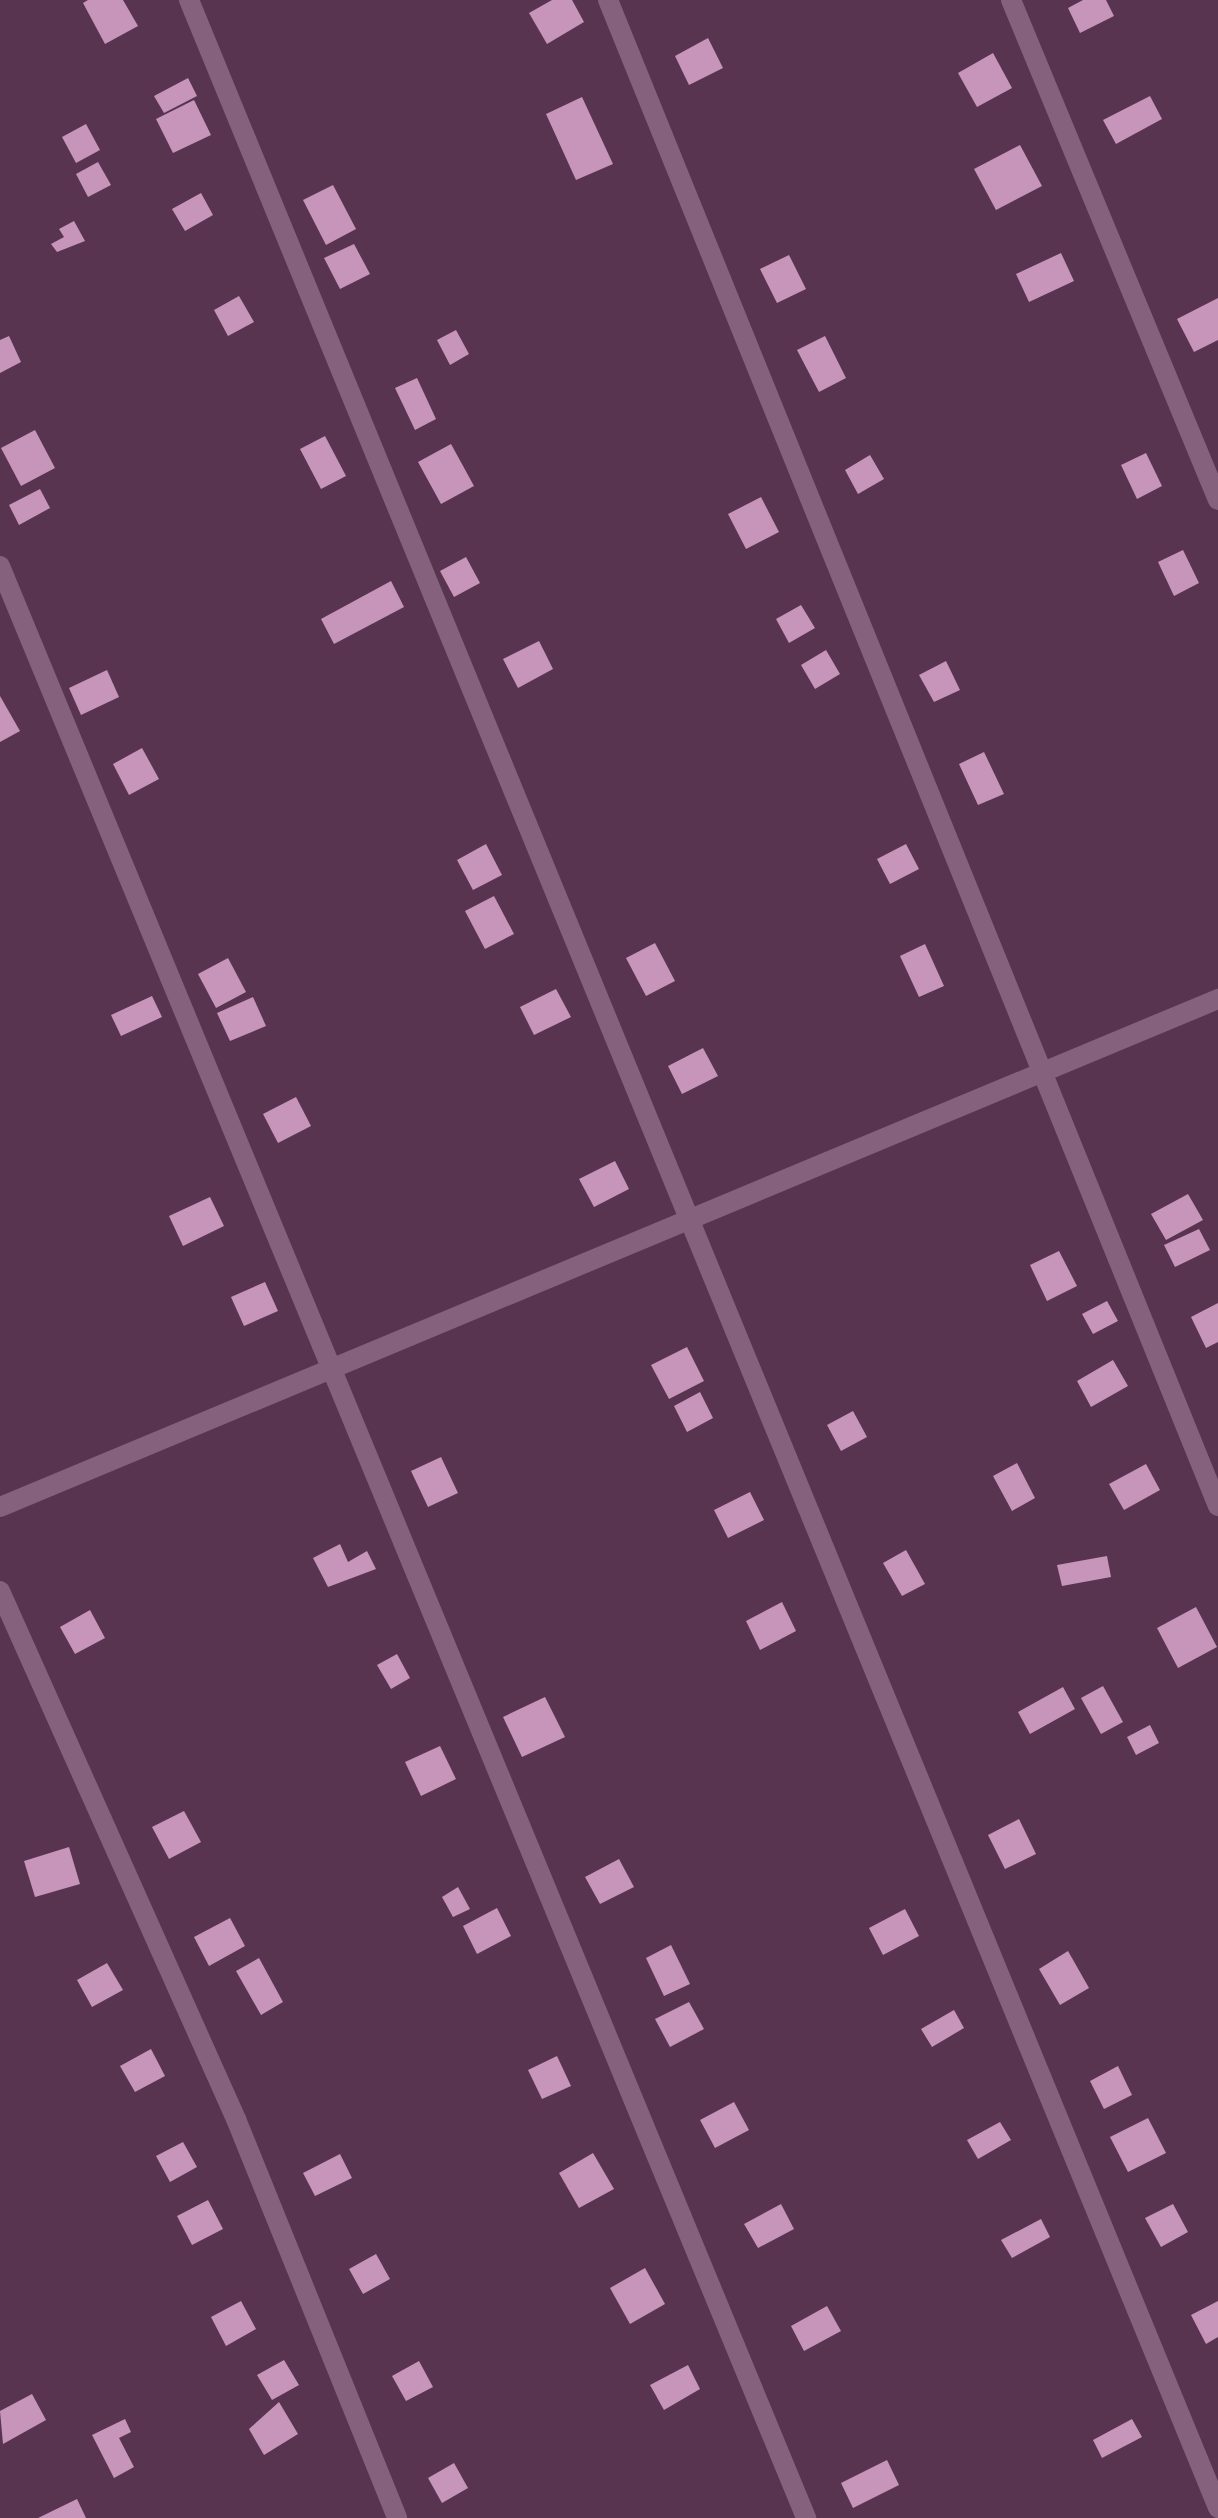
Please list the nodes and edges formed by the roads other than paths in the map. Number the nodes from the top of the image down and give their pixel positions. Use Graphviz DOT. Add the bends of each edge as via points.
graph roads {
  1 [pos="189,0"];
  2 [pos="608,0"];
  3 [pos="1011,0"];
  4 [pos="1218,500"];
  5 [pos="0,566"];
  6 [pos="1218,1000"];
  7 [pos="1040,1072"];
  8 [pos="688,1219"];
  9 [pos="328,1369"];
  10 [pos="1218,1506"];
  11 [pos="0,1507"];
  12 [pos="0,1591"];
  13 [pos="1218,2508"];
  14 [pos="397,2518"];
  15 [pos="806,2518"];
  1 -- 8 [label="street"];
  2 -- 7 [label="street"];
  3 -- 4 [label="street"];
  5 -- 9 [label="street"];
  6 -- 7 [label="street"];
  7 -- 8 [label="street"];
  7 -- 10 [label="street"];
  8 -- 9 [label="street"];
  8 -- 13 [label="street"];
  9 -- 11 [label="street"];
  9 -- 15 [label="street"];
  12 -- 14 [label="street" via="236,2120"];
}
